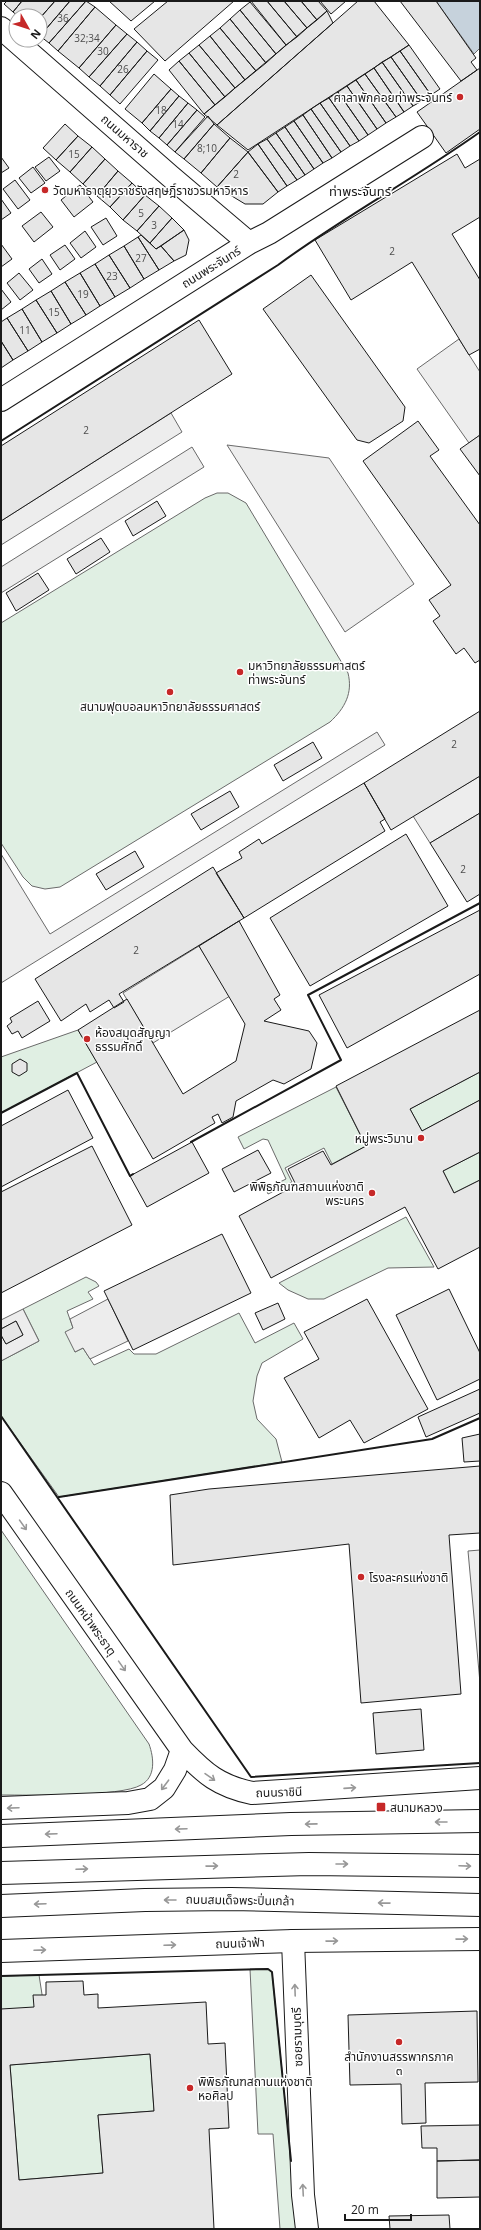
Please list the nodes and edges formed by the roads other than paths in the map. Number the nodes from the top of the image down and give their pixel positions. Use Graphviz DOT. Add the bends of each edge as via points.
graph roads {
  1 [pos="1,28"];
  2 [pos="422,137"];
  3 [pos="249,243"];
  4 [pos="1,400"];
  5 [pos="1,1493"];
  6 [pos="182,1750"];
  7 [pos="480,1778"];
  8 [pos="1,1808"];
  9 [pos="480,1822"];
  10 [pos="1,1836"];
  11 [pos="480,1866"];
  12 [pos="1,1873"];
  13 [pos="480,1905"];
  14 [pos="1,1906"];
  15 [pos="480,1939"];
  16 [pos="293,1941"];
  17 [pos="1,1951"];
  18 [pos="307,2229"];
  1 -- 3 [label="street, ถนนมหาราช"];
  2 -- 3 [label="street, ถนนพระจันทร์"];
  3 -- 4 [label="street, ถนนพระจันทร์"];
  5 -- 6 [label="street, ถนนหน้าพระธาตุ, one-way"];
  6 -- 7 [label="street, ถนนราชินี, one-way" via="203,1772 219,1783 252,1793"];
  6 -- 8 [label="street, one-way" via="175,1770 164,1788 150,1799 128,1803"];
  9 -- 10 [label="street, one-way" via="291,1824"];
  12 -- 11 [label="street, one-way" via="224,1865"];
  13 -- 14 [label="street, ถนนสมเด็จพระปิ่นเกล้า, one-way" via="176,1900"];
  16 -- 15 [label="street, ถนนเจ้าฟ้า, one-way"];
  17 -- 16 [label="street, ถนนเจ้าฟ้า, one-way"];
  18 -- 16 [label="street, ซอยรามบุตรี, one-way" via="303,2195"];
}
